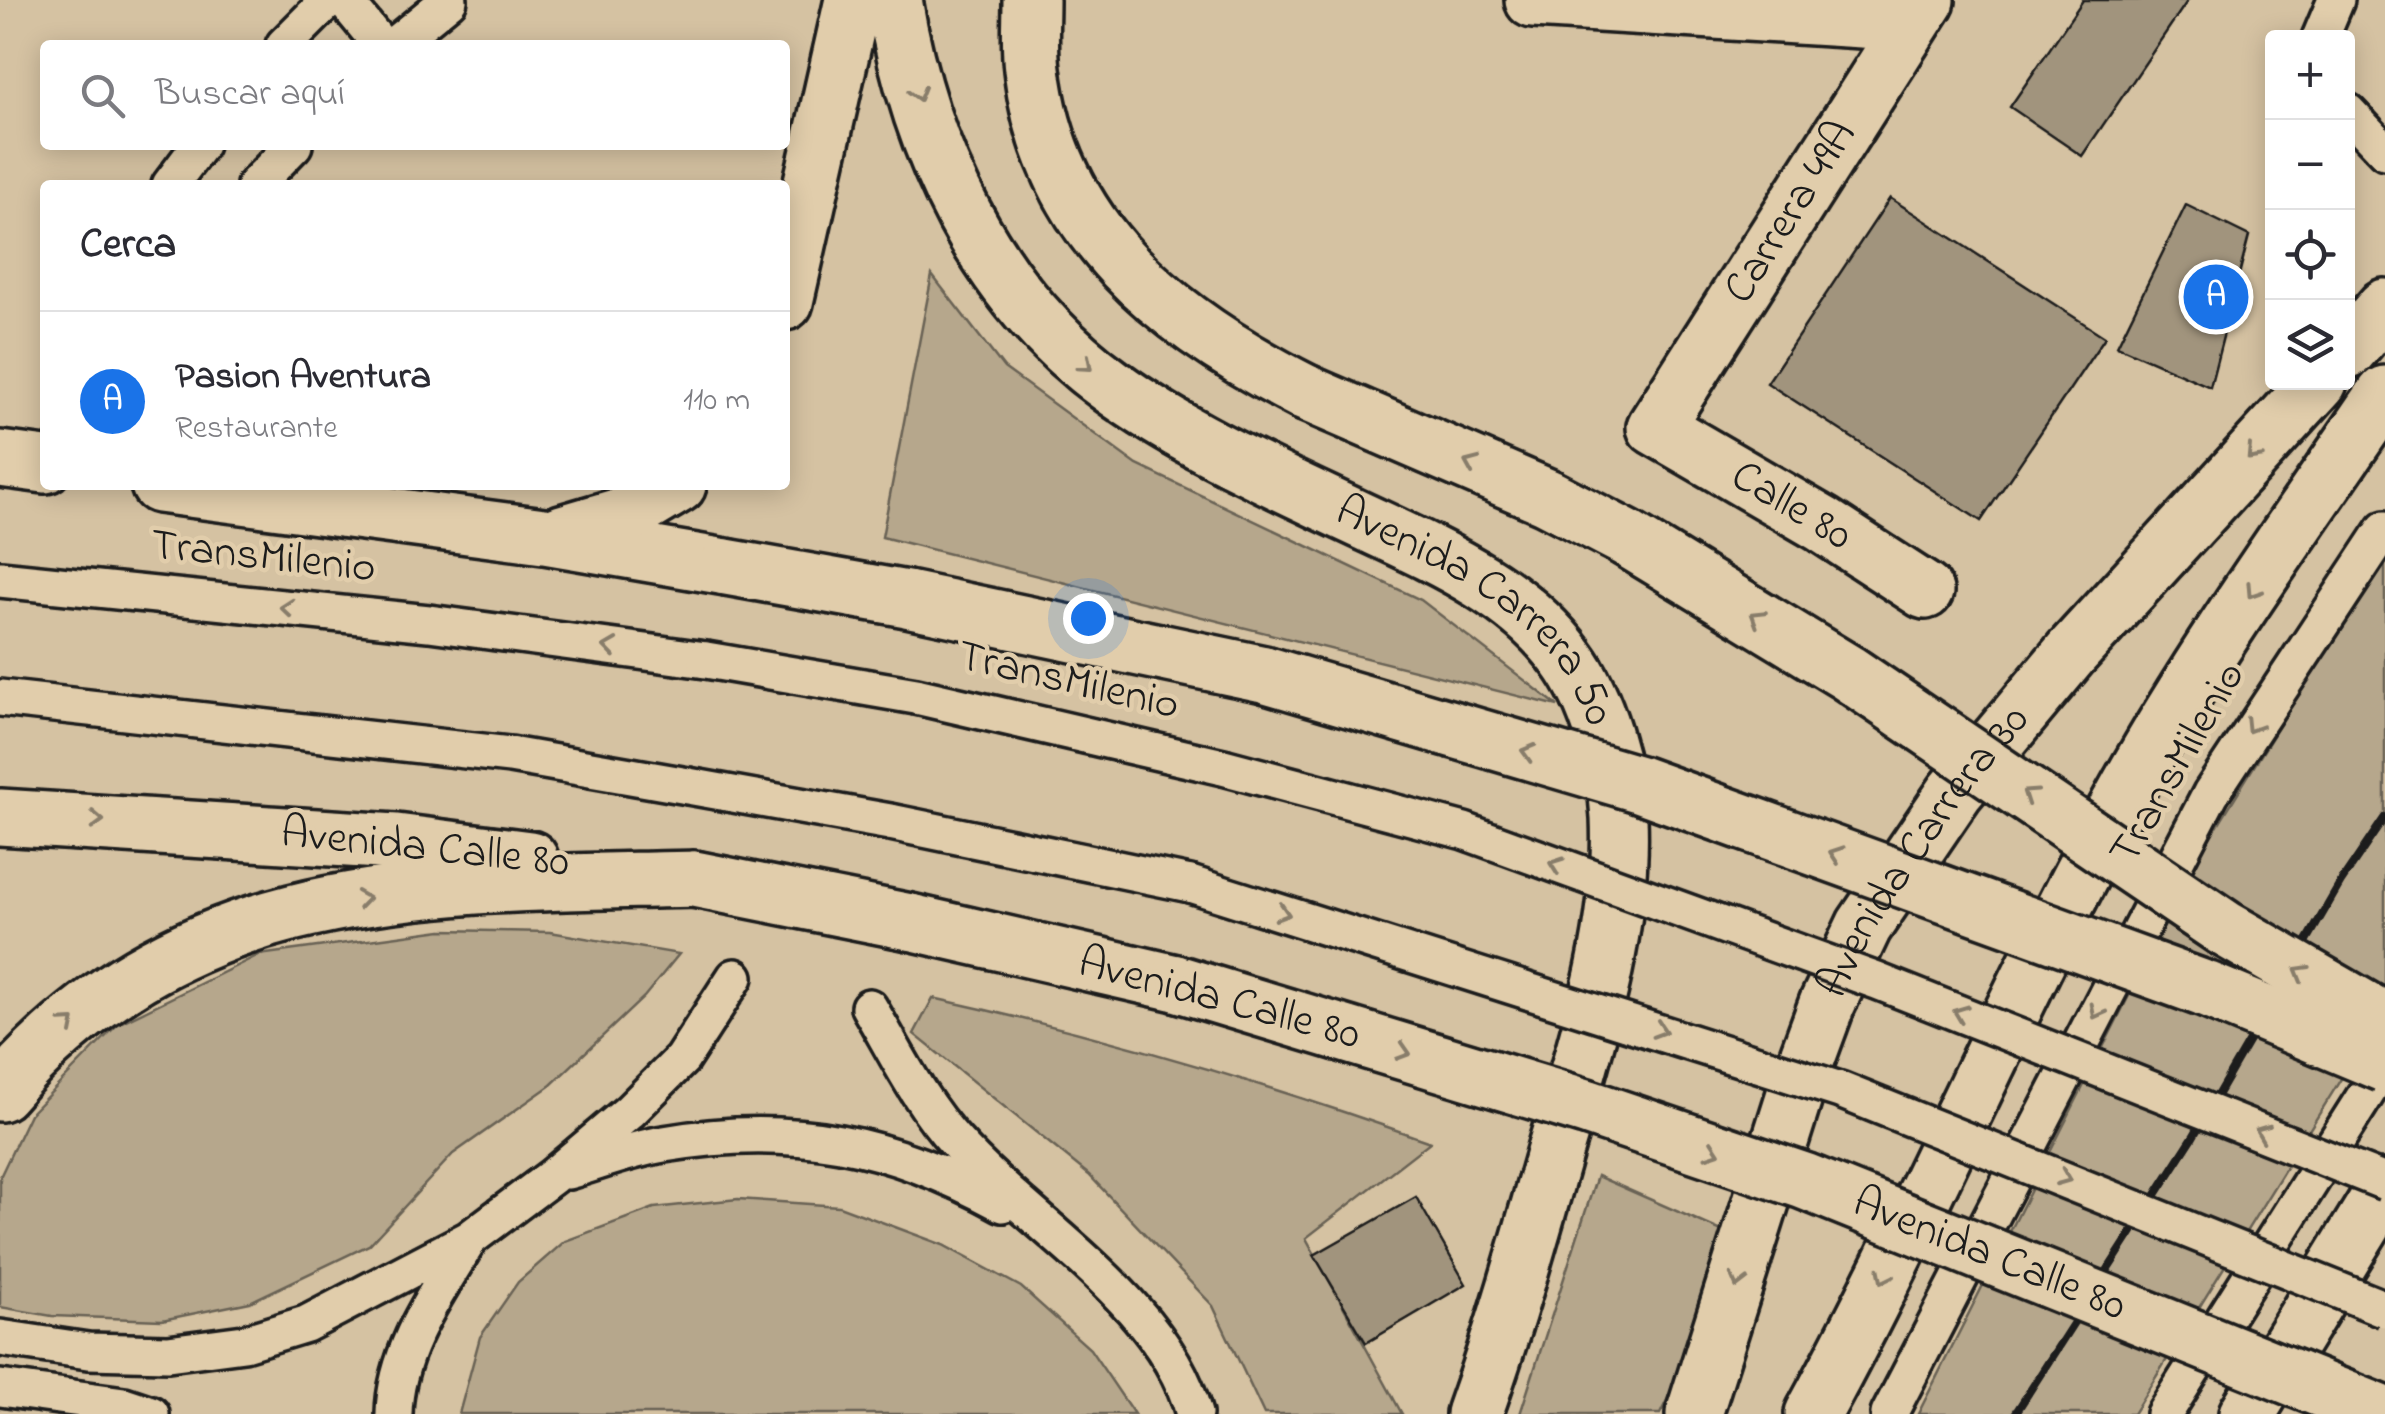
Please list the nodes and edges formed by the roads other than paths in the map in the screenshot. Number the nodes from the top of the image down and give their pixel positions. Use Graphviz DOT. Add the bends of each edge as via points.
graph roads {
  1 [pos="328,0"];
  2 [pos="344,0"];
  3 [pos="449,0"];
  4 [pos="1030,0"];
  5 [pos="1533,0"];
  6 [pos="2336,0"];
  7 [pos="881,6"];
  8 [pos="1919,11"];
  9 [pos="2323,30"];
  10 [pos="289,40"];
  11 [pos="377,40"];
  12 [pos="400,40"];
  13 [pos="2355,119"];
  14 [pos="196,150"];
  15 [pos="289,150"];
  16 [pos="2385,151"];
  17 [pos="174,180"];
  18 [pos="260,180"];
  19 [pos="790,287"];
  20 [pos="2385,307"];
  21 [pos="2355,342"];
  22 [pos="2312,390"];
  23 [pos="2385,394"];
  24 [pos="1656,427"];
  25 [pos="197,490"];
  26 [pos="669,490"];
  27 [pos="2385,530"];
  28 [pos="544,536"];
  29 [pos="0,579"];
  30 [pos="1925,591"];
  31 [pos="0,698"];
  32 [pos="230,721"];
  33 [pos="0,722"];
  34 [pos="0,816"];
  35 [pos="694,879"];
  36 [pos="735,977"];
  37 [pos="869,1007"];
  38 [pos="2385,1021"];
  39 [pos="2385,1064"];
  40 [pos="0,1094"];
  41 [pos="552,1176"];
  42 [pos="2385,1184"];
  43 [pos="1044,1226"];
  44 [pos="470,1239"];
  45 [pos="2385,1309"];
  46 [pos="0,1338"];
  47 [pos="0,1388"];
  48 [pos="2384,1413"];
  49 [pos="151,1414"];
  50 [pos="394,1414"];
  51 [pos="1194,1414"];
  52 [pos="1474,1414"];
  53 [pos="1694,1414"];
  54 [pos="1812,1414"];
  55 [pos="1889,1414"];
  56 [pos="2164,1414"];
  57 [pos="2247,1414"];
  1 -- 10 [label="lane"];
  2 -- 11 [label="lane"];
  3 -- 12 [label="lane"];
  38 -- 4 [label="main road, one-way, bridge" via="2224,928 1848,673 1626,538 1547,496 1306,393 1201,334 1145,290 1097,237 1062,178 1040,115"];
  5 -- 8 [label="main road"];
  6 -- 9 [label="lane"];
  7 -- 19 [label="main road"];
  7 -- 52 [label="main road, Avenida Carrera 50, one-way" via="973,237 998,275 1076,357 1169,423 1458,567 1546,633 1586,691 1606,747 1618,817 1615,907 1586,1042"];
  8 -- 24 [label="main road, Carrera 49A"];
  13 -- 16 [label="lane"];
  14 -- 17 [label="lane"];
  15 -- 18 [label="lane"];
  20 -- 21 [label="main road"];
  22 -- 53 [label="main road, Avenida Carrera 30, one-way" via="2070,652 1955,792 1864,926 1826,1004"];
  23 -- 54 [label="main road, one-way" via="2130,785"];
  24 -- 30 [label="main road, Calle 80"];
  25 -- 28 [label="main road"];
  26 -- 28 [label="main road" via="608,522"];
  27 -- 55 [label="lane, TransMilenio, one-way" via="2210,792"];
  39 -- 28 [label="main road, one-way, bridge" via="2168,976 1638,784 1264,674 907,599"];
  42 -- 29 [label="lane, TransMilenio, one-way, bridge" via="1877,981 1464,831 1222,767 916,696 706,660 429,623"];
  31 -- 32 [label="lane"];
  32 -- 33 [label="lane"];
  32 -- 45 [label="lane, one-way, bridge" via="688,786 1190,884 1840,1090"];
  34 -- 35 [label="main road, Avenida Calle 80, one-way" via="396,842"];
  40 -- 35 [label="main road, one-way" via="55,1036 120,984 188,948 286,911 412,891"];
  35 -- 48 [label="main road, Avenida Calle 80, one-way, bridge" via="1176,983 1586,1108 1804,1181"];
  36 -- 41 [label="lane" via="682,1059"];
  37 -- 43 [label="lane" via="955,1142"];
  39 -- 56 [label="lane"];
  41 -- 43 [label="lane" via="663,1144 764,1136 848,1141 941,1170"];
  41 -- 44 [label="lane"];
  42 -- 57 [label="main road"];
  43 -- 51 [label="lane" via="1113,1284 1186,1383"];
  44 -- 46 [label="lane" via="306,1324 244,1343 168,1353 88,1351"];
  44 -- 50 [label="lane" via="420,1322 395,1388"];
  47 -- 49 [label="lane"];
}
